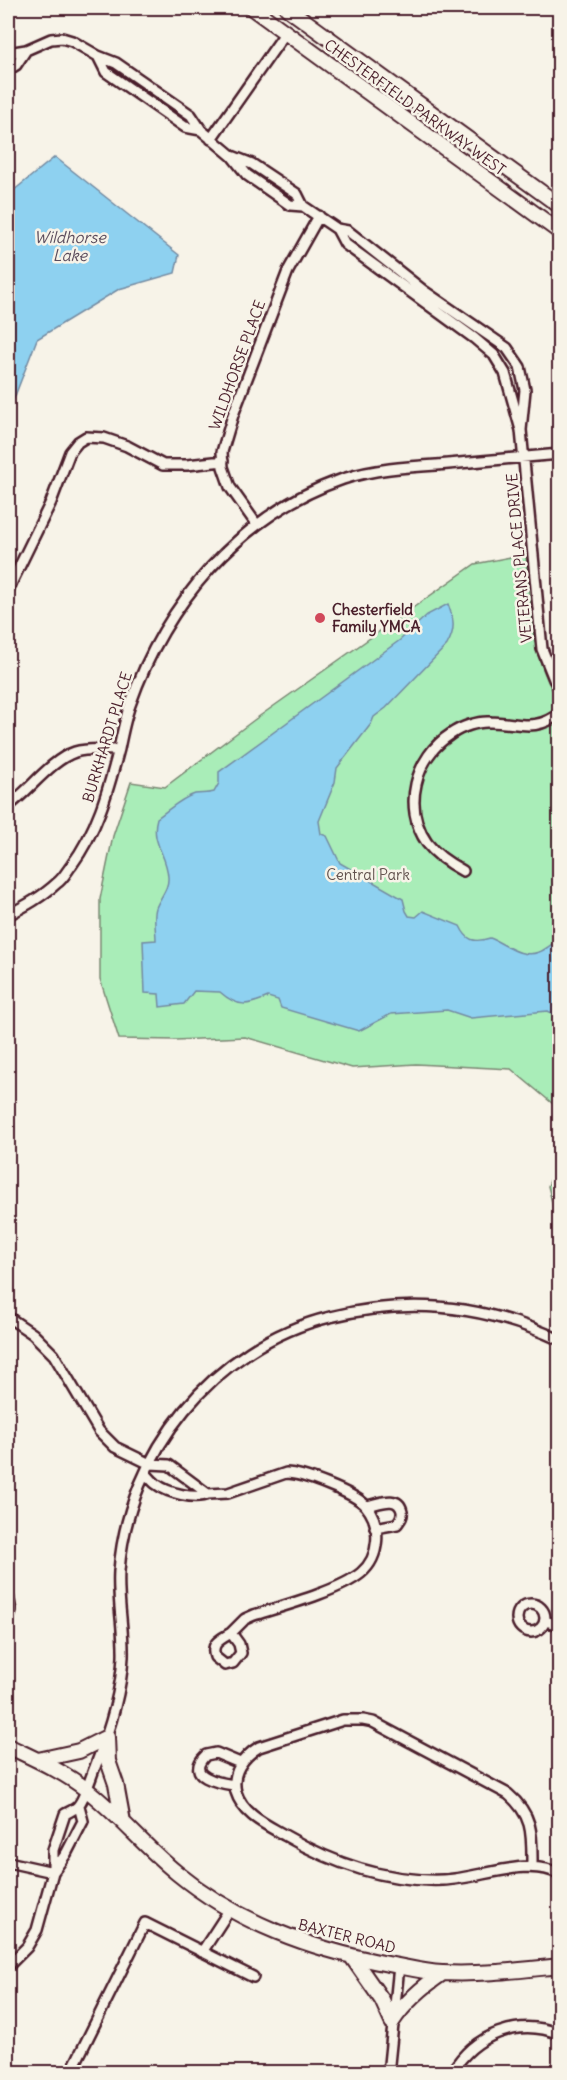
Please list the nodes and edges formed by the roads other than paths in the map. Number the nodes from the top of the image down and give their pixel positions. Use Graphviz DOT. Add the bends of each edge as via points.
graph roads {
  1 [pos="252,8"];
  2 [pos="292,11"];
  3 [pos="286,32"];
  4 [pos="26,50"];
  5 [pos="8,53"];
  6 [pos="8,70"];
  7 [pos="211,139"];
  8 [pos="560,206"];
  9 [pos="319,216"];
  10 [pos="337,229"];
  11 [pos="560,232"];
  12 [pos="521,430"];
  13 [pos="560,454"];
  14 [pos="524,457"];
  15 [pos="223,460"];
  16 [pos="257,525"];
  17 [pos="8,590"];
  18 [pos="560,688"];
  19 [pos="560,713"];
  20 [pos="118,750"];
  21 [pos="8,806"];
  22 [pos="463,871"];
  23 [pos="8,915"];
  24 [pos="8,1317"];
  25 [pos="560,1340"];
  26 [pos="148,1469"];
  27 [pos="208,1494"];
  28 [pos="367,1506"];
  29 [pos="375,1528"];
  30 [pos="8,1595"];
  31 [pos="8,1620"];
  32 [pos="545,1621"];
  33 [pos="560,1625"];
  34 [pos="231,1633"];
  35 [pos="107,1737"];
  36 [pos="8,1746"];
  37 [pos="38,1760"];
  38 [pos="240,1763"];
  39 [pos="234,1785"];
  40 [pos="86,1789"];
  41 [pos="79,1806"];
  42 [pos="123,1822"];
  43 [pos="8,1862"];
  44 [pos="532,1867"];
  45 [pos="52,1872"];
  46 [pos="560,1874"];
  47 [pos="230,1909"];
  48 [pos="202,1952"];
  49 [pos="352,1957"];
  50 [pos="8,1966"];
  51 [pos="399,1966"];
  52 [pos="560,1966"];
  53 [pos="443,1973"];
  54 [pos="253,1977"];
  55 [pos="392,2022"];
  56 [pos="560,2034"];
  57 [pos="71,2073"];
  58 [pos="386,2073"];
  59 [pos="452,2073"];
  1 -- 3 [label="main road, CHESTERFIELD PARKWAY WEST"];
  2 -- 3 [label="main road"];
  2 -- 8 [label="main road, CHESTERFIELD PARKWAY WEST"];
  3 -- 7 [label="street"];
  3 -- 11 [label="main road, CHESTERFIELD PARKWAY WEST"];
  4 -- 5 [label="street"];
  4 -- 6 [label="street"];
  4 -- 7 [label="street" via="51,39 72,41 116,63 191,115"];
  7 -- 9 [label="street" via="232,156 252,164 297,194 303,206"];
  9 -- 10 [label="street"];
  9 -- 15 [label="street, WILDHORSE PLACE" via="288,271 233,415"];
  10 -- 12 [label="street" via="345,244 494,355 505,373"];
  10 -- 12 [label="street" via="348,231 424,291 507,348 520,367 525,390"];
  12 -- 14 [label="street, VETERANS PLACE DRIVE"];
  13 -- 14 [label="street, BURKHARDT PLACE"];
  14 -- 16 [label="street, BURKHARDT PLACE" via="380,470 344,479 303,496"];
  14 -- 18 [label="street, VETERANS PLACE DRIVE" via="542,648"];
  15 -- 16 [label="street, WILDHORSE PLACE" via="230,487"];
  15 -- 17 [label="street" via="163,465 127,446 86,437 70,452 51,502"];
  16 -- 20 [label="street, BURKHARDT PLACE" via="220,557 166,625 129,707"];
  19 -- 22 [label="street" via="540,724 521,726 488,721 469,726 442,741 421,768 414,789 418,826 428,844 445,861"];
  20 -- 21 [label="street" via="83,751 61,759"];
  20 -- 23 [label="street, BURKHARDT PLACE" via="103,807 85,847 59,882"];
  24 -- 26 [label="street" via="54,1355 99,1431"];
  25 -- 26 [label="street" via="531,1327 440,1306 363,1308 315,1320 271,1338 212,1380 170,1428"];
  26 -- 27 [label="street" via="169,1466"];
  26 -- 27 [label="street" via="156,1485 167,1490 194,1496"];
  26 -- 35 [label="street" via="128,1514 122,1552 119,1602 123,1658"];
  27 -- 28 [label="street" via="228,1493 295,1473 359,1499"];
  28 -- 29 [label="street"];
  28 -- 29 [label="street" via="388,1501 397,1503 401,1509 402,1518 397,1524"];
  29 -- 34 [label="street" via="376,1552 361,1573 328,1590 245,1619"];
  30 -- 31 [label="street"];
  32 -- 33 [label="street"];
  35 -- 37 [label="main road" via="79,1751"];
  35 -- 40 [label="street"];
  35 -- 42 [label="main road" via="108,1761"];
  36 -- 37 [label="main road, BAXTER ROAD"];
  37 -- 40 [label="main road, BAXTER ROAD"];
  38 -- 39 [label="street"];
  38 -- 39 [label="street" via="211,1753 200,1764 205,1778"];
  38 -- 44 [label="street" via="259,1747 343,1720 373,1722 508,1794 519,1804 532,1832"];
  39 -- 44 [label="street" via="243,1807 253,1817 308,1849 355,1868 400,1878 445,1880"];
  40 -- 41 [label="street"];
  40 -- 42 [label="main road, BAXTER ROAD"];
  41 -- 45 [label="street" via="83,1821"];
  41 -- 45 [label="street" via="65,1814 53,1850"];
  42 -- 47 [label="main road, BAXTER ROAD" via="177,1873"];
  43 -- 45 [label="street"];
  44 -- 46 [label="street"];
  45 -- 50 [label="street" via="37,1930"];
  47 -- 48 [label="street"];
  47 -- 49 [label="main road, BAXTER ROAD" via="281,1935"];
  48 -- 54 [label="street"];
  48 -- 57 [label="street" via="145,1923"];
  49 -- 51 [label="main road, BAXTER ROAD"];
  49 -- 55 [label="main road" via="382,2000"];
  51 -- 53 [label="main road, BAXTER ROAD"];
  51 -- 55 [label="street"];
  52 -- 53 [label="main road, BAXTER ROAD"];
  53 -- 55 [label="main road" via="420,1988"];
  55 -- 58 [label="street"];
  56 -- 59 [label="street" via="534,2026 500,2032 460,2058"];
}
